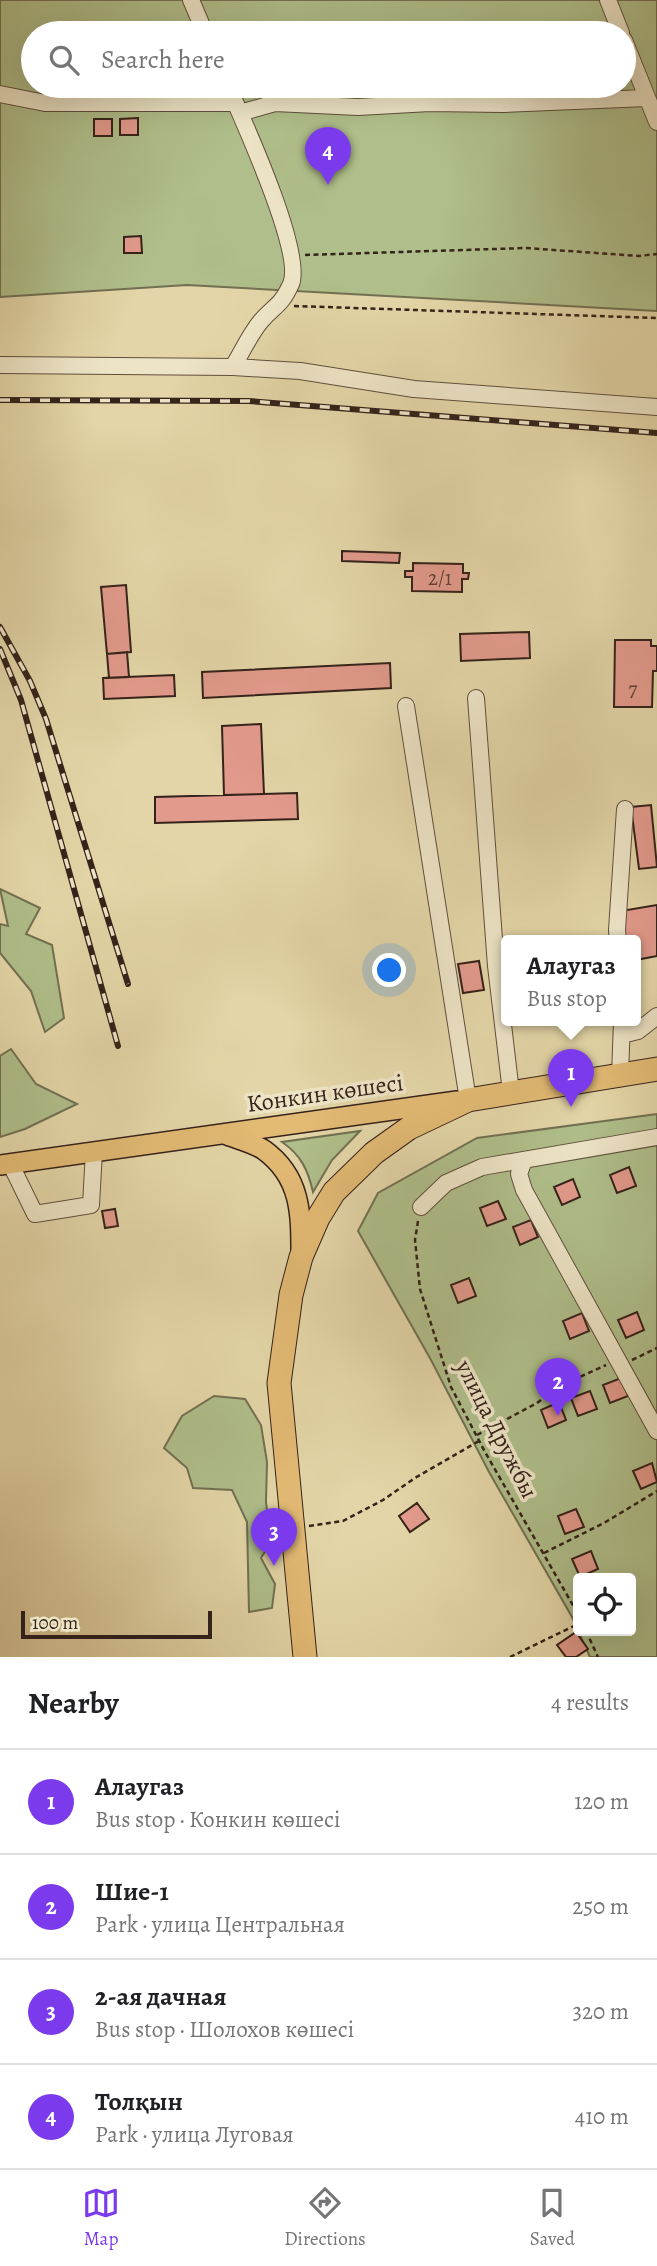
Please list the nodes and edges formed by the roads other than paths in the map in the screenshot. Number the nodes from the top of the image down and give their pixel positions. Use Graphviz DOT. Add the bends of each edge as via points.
graph roads {
  1 [pos="191,0"];
  2 [pos="608,0"];
  3 [pos="200,21"];
  4 [pos="616,21"];
  5 [pos="636,70"];
  6 [pos="0,94"];
  7 [pos="233,98"];
  8 [pos="647,98"];
  9 [pos="237,108"];
  10 [pos="657,122"];
  11 [pos="0,365"];
  12 [pos="233,367"];
  13 [pos="657,407"];
  14 [pos="476,698"];
  15 [pos="406,706"];
  16 [pos="625,808"];
  17 [pos="617,935"];
  18 [pos="501,1008"];
  19 [pos="657,1016"];
  20 [pos="503,1026"];
  21 [pos="622,1028"];
  22 [pos="657,1069"];
  23 [pos="621,1075"];
  24 [pos="511,1092"];
  25 [pos="468,1100"];
  26 [pos="223,1134"];
  27 [pos="657,1137"];
  28 [pos="94,1152"];
  29 [pos="524,1160"];
  30 [pos="5,1164"];
  31 [pos="421,1207"];
  32 [pos="301,1257"];
  33 [pos="657,1431"];
  34 [pos="305,1657"];
  1 -- 3 [label="street"];
  2 -- 4 [label="street"];
  5 -- 8 [label="street"];
  6 -- 9 [label="street" via="45,103"];
  7 -- 9 [label="street"];
  8 -- 9 [label="street" via="358,107 275,103"];
  8 -- 10 [label="street"];
  9 -- 12 [label="street" via="268,179 291,255 293,280"];
  11 -- 12 [label="street"];
  12 -- 13 [label="street" via="300,371 414,388"];
  14 -- 18 [label="street"];
  15 -- 25 [label="street"];
  16 -- 17 [label="street"];
  19 -- 21 [label="street" via="638,1031"];
  20 -- 24 [label="street"];
  21 -- 23 [label="street"];
  22 -- 23 [label="highway, Конкин көшесі"];
  23 -- 24 [label="highway, Конкин көшесі"];
  24 -- 25 [label="highway, Конкин көшесі"];
  25 -- 26 [label="main road, Конкин көшесі"];
  25 -- 32 [label="highway" via="409,1128 353,1171 318,1218"];
  26 -- 28 [label="main road, Конкин көшесі"];
  26 -- 32 [label="main road" via="263,1149 283,1168 296,1191 301,1213"];
  27 -- 29 [label="street"];
  28 -- 30 [label="main road, Конкин көшесі"];
  28 -- 30 [label="street" via="91,1205 35,1214"];
  29 -- 31 [label="street" via="482,1167 446,1183"];
  29 -- 33 [label="street" via="519,1174 524,1190"];
  32 -- 34 [label="highway" via="279,1383"];
}
